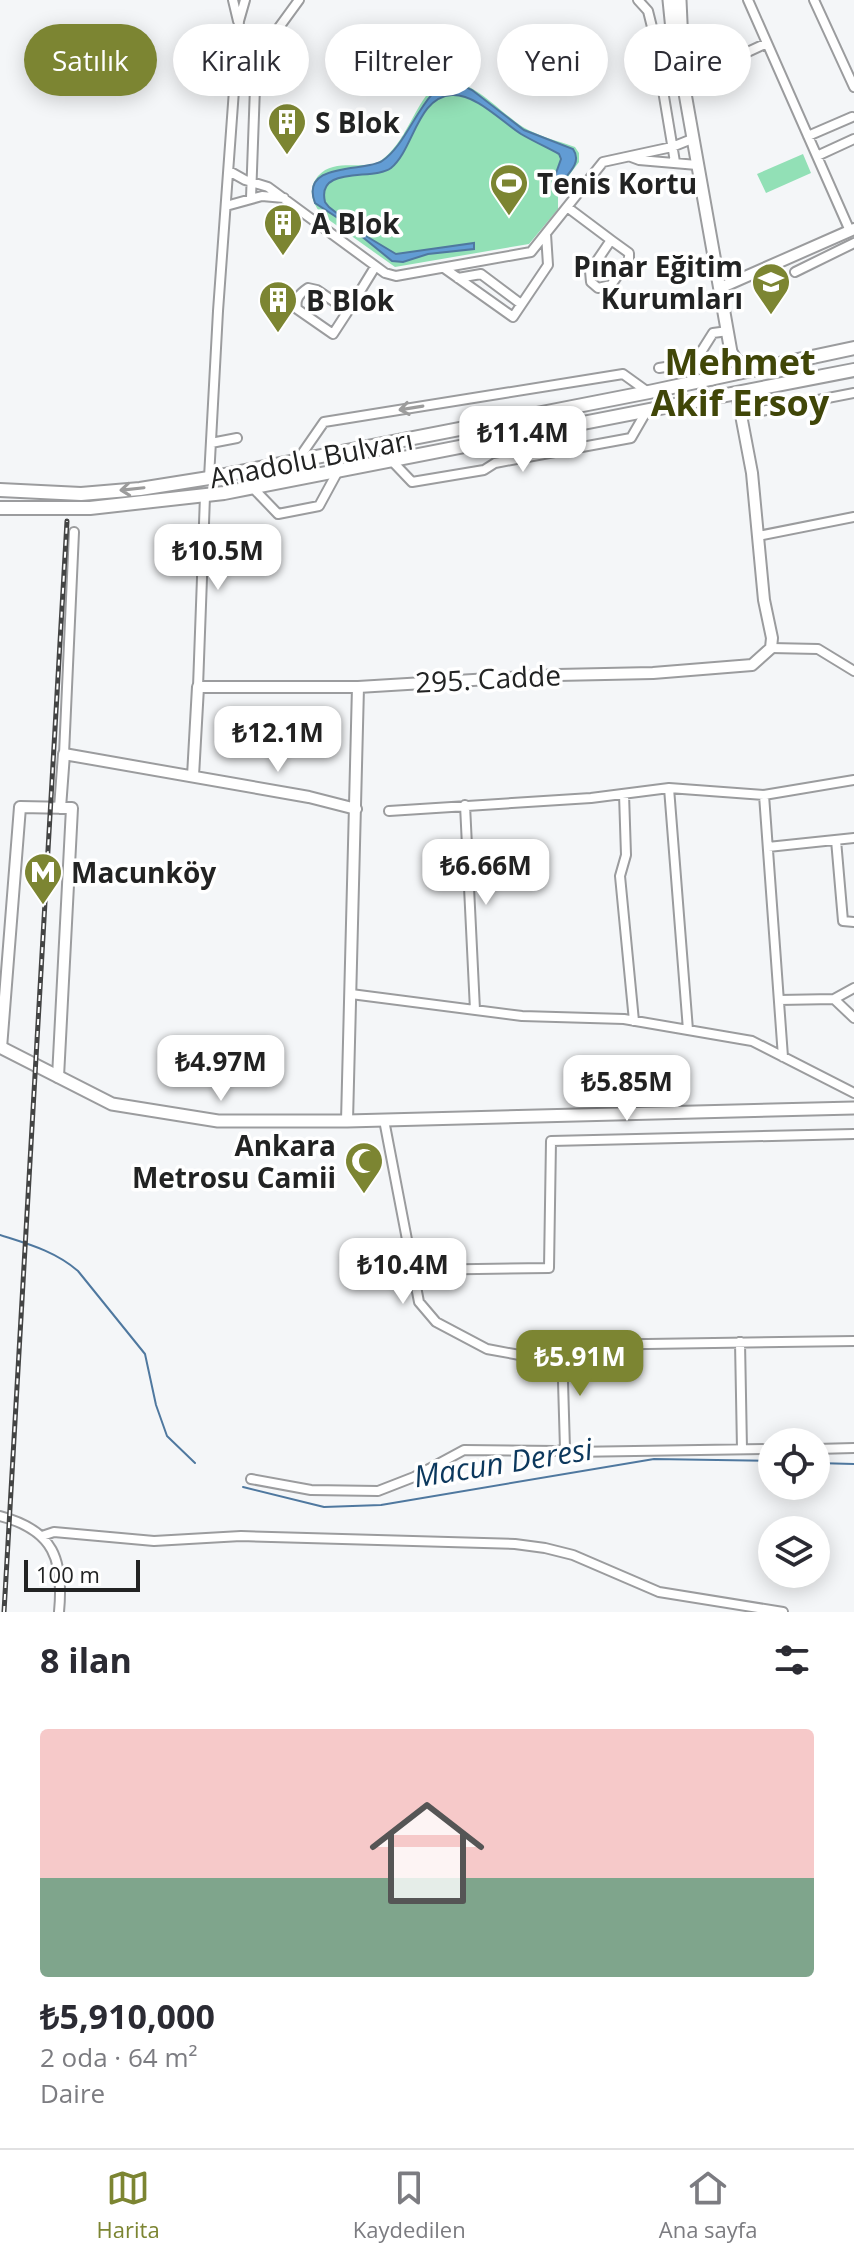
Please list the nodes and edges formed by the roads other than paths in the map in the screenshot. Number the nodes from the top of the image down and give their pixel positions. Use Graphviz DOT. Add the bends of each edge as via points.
graph roads {
  1 [pos="233,0"];
  2 [pos="245,0"];
  3 [pos="299,0"];
  4 [pos="638,0"];
  5 [pos="660,0"];
  6 [pos="669,0"];
  7 [pos="680,0"];
  8 [pos="748,0"];
  9 [pos="814,0"];
  10 [pos="670,20"];
  11 [pos="239,21"];
  12 [pos="671,24"];
  13 [pos="681,24"];
  14 [pos="767,43"];
  15 [pos="751,50"];
  16 [pos="854,87"];
  17 [pos="685,96"];
  18 [pos="852,117"];
  19 [pos="808,136"];
  20 [pos="692,139"];
  21 [pos="854,139"];
  22 [pos="672,147"];
  23 [pos="817,156"];
  24 [pos="631,157"];
  25 [pos="675,162"];
  26 [pos="697,165"];
  27 [pos="229,171"];
  28 [pos="251,182"];
  29 [pos="251,198"];
  30 [pos="285,198"];
  31 [pos="226,206"];
  32 [pos="567,207"];
  33 [pos="852,230"];
  34 [pos="546,233"];
  35 [pos="611,240"];
  36 [pos="854,243"];
  37 [pos="375,267"];
  38 [pos="444,268"];
  39 [pos="795,272"];
  40 [pos="458,278"];
  41 [pos="720,288"];
  42 [pos="521,304"];
  43 [pos="348,311"];
  44 [pos="728,331"];
  45 [pos="854,348"];
  46 [pos="731,352"];
  47 [pos="659,368"];
  48 [pos="754,370"];
  49 [pos="854,370"];
  50 [pos="712,379"];
  51 [pos="649,392"];
  52 [pos="854,393"];
  53 [pos="737,394"];
  54 [pos="646,412"];
  55 [pos="741,415"];
  56 [pos="237,438"];
  57 [pos="211,443"];
  58 [pos="297,461"];
  59 [pos="392,461"];
  60 [pos="338,471"];
  61 [pos="209,478"];
  62 [pos="0,483"];
  63 [pos="253,488"];
  64 [pos="0,490"];
  65 [pos="53,493"];
  66 [pos="205,496"];
  67 [pos="0,508"];
  68 [pos="56,509"];
  69 [pos="0,515"];
  70 [pos="854,517"];
  71 [pos="74,532"];
  72 [pos="758,536"];
  73 [pos="771,648"];
  74 [pos="854,671"];
  75 [pos="198,687"];
  76 [pos="358,687"];
  77 [pos="64,754"];
  78 [pos="193,776"];
  79 [pos="854,780"];
  80 [pos="669,788"];
  81 [pos="624,794"];
  82 [pos="764,795"];
  83 [pos="465,805"];
  84 [pos="60,808"];
  85 [pos="356,809"];
  86 [pos="389,811"];
  87 [pos="854,838"];
  88 [pos="836,840"];
  89 [pos="768,847"];
  90 [pos="854,922"];
  91 [pos="854,988"];
  92 [pos="351,994"];
  93 [pos="834,999"];
  94 [pos="779,1000"];
  95 [pos="475,1010"];
  96 [pos="854,1018"];
  97 [pos="634,1021"];
  98 [pos="688,1030"];
  99 [pos="1,1048"];
  100 [pos="783,1057"];
  101 [pos="58,1077"];
  102 [pos="854,1093"];
  103 [pos="854,1108"];
  104 [pos="384,1120"];
  105 [pos="347,1121"];
  106 [pos="854,1134"];
  107 [pos="412,1270"];
  108 [pos="854,1341"];
  109 [pos="740,1342"];
  110 [pos="562,1348"];
  111 [pos="854,1448"];
  112 [pos="565,1449"];
  113 [pos="742,1449"];
  114 [pos="758,1449"];
  115 [pos="830,1449"];
  116 [pos="251,1479"];
  117 [pos="0,1516"];
  118 [pos="42,1536"];
  119 [pos="59,1612"];
  120 [pos="783,1612"];
  1 -- 11 [label="street"];
  2 -- 11 [label="street"];
  3 -- 28 [label="street" via="256,59"];
  4 -- 22 [label="street" via="648,11 653,31"];
  5 -- 10 [label="main road"];
  6 -- 10 [label="main road"];
  7 -- 13 [label="main road"];
  8 -- 14 [label="street"];
  9 -- 16 [label="street"];
  10 -- 12 [label="main road"];
  11 -- 27 [label="street"];
  14 -- 15 [label="street"];
  14 -- 19 [label="street"];
  17 -- 20 [label="main road"];
  18 -- 19 [label="street"];
  19 -- 23 [label="street"];
  20 -- 22 [label="street"];
  20 -- 26 [label="main road"];
  21 -- 23 [label="street"];
  22 -- 24 [label="street"];
  22 -- 25 [label="street"];
  23 -- 33 [label="street"];
  24 -- 25 [label="street"];
  24 -- 32 [label="street" via="603,162"];
  25 -- 26 [label="street"];
  26 -- 41 [label="main road"];
  27 -- 28 [label="street"];
  27 -- 31 [label="street"];
  28 -- 29 [label="street"];
  28 -- 30 [label="street"];
  29 -- 30 [label="street"];
  29 -- 31 [label="street"];
  30 -- 37 [label="street"];
  31 -- 57 [label="street"];
  32 -- 34 [label="street"];
  32 -- 35 [label="street"];
  33 -- 41 [label="street"];
  34 -- 38 [label="street" via="531,252"];
  34 -- 42 [label="street" via="548,265"];
  35 -- 35 [label="street" via="590,271 598,288 611,285 629,260 629,253"];
  36 -- 39 [label="street"];
  37 -- 38 [label="street" via="396,276"];
  37 -- 43 [label="street"];
  38 -- 40 [label="street"];
  40 -- 42 [label="street" via="481,274"];
  40 -- 42 [label="street" via="513,317"];
  41 -- 44 [label="main road"];
  43 -- 43 [label="street" via="308,288 296,302 297,309 333,334"];
  44 -- 46 [label="main road"];
  44 -- 47 [label="street" via="713,333 696,360"];
  45 -- 48 [label="main road, Anadolu Bulvarı"];
  46 -- 48 [label="main road"];
  46 -- 50 [label="main road"];
  48 -- 50 [label="main road, Anadolu Bulvarı"];
  49 -- 53 [label="main road, Anadolu Bulvarı"];
  50 -- 51 [label="main road, Anadolu Bulvarı"];
  51 -- 58 [label="main road, Anadolu Bulvarı"];
  51 -- 58 [label="street, one-way" via="623,374 324,422"];
  52 -- 55 [label="street"];
  53 -- 54 [label="main road, Anadolu Bulvarı"];
  53 -- 55 [label="street"];
  54 -- 59 [label="main road, Anadolu Bulvarı"];
  54 -- 59 [label="street" via="631,438 495,463 484,470 412,482"];
  55 -- 72 [label="street"];
  56 -- 57 [label="street"];
  57 -- 61 [label="street"];
  58 -- 61 [label="main road, Anadolu Bulvarı"];
  59 -- 60 [label="main road, Anadolu Bulvarı"];
  60 -- 63 [label="main road, Anadolu Bulvarı"];
  60 -- 63 [label="street" via="319,506 278,514"];
  61 -- 65 [label="main road, Anadolu Bulvarı, one-way" via="140,489"];
  62 -- 65 [label="main road" via="45,487"];
  63 -- 66 [label="main road, Anadolu Bulvarı"];
  64 -- 65 [label="main road, Anadolu Bulvarı"];
  66 -- 68 [label="main road, Anadolu Bulvarı"];
  66 -- 75 [label="street"];
  67 -- 68 [label="main road, Anadolu Bulvarı"];
  68 -- 69 [label="main road"];
  70 -- 72 [label="street"];
  71 -- 77 [label="street"];
  72 -- 73 [label="street"];
  73 -- 74 [label="street" via="818,649"];
  73 -- 76 [label="street, 295. Cadde" via="752,665"];
  75 -- 76 [label="street, 295. Cadde"];
  75 -- 78 [label="street"];
  76 -- 85 [label="street"];
  77 -- 78 [label="street"];
  77 -- 84 [label="street"];
  78 -- 85 [label="street"];
  79 -- 82 [label="street"];
  80 -- 81 [label="street"];
  80 -- 82 [label="street"];
  80 -- 98 [label="street"];
  81 -- 83 [label="street"];
  81 -- 97 [label="street" via="626,855 620,876"];
  82 -- 89 [label="street"];
  83 -- 86 [label="street"];
  83 -- 95 [label="street"];
  84 -- 99 [label="street" via="20,807"];
  84 -- 101 [label="street" via="72,808"];
  85 -- 92 [label="street"];
  87 -- 88 [label="street"];
  88 -- 89 [label="street"];
  88 -- 90 [label="street" via="843,921"];
  89 -- 94 [label="street"];
  91 -- 93 [label="street"];
  92 -- 95 [label="street"];
  92 -- 105 [label="street"];
  93 -- 94 [label="street"];
  93 -- 96 [label="street"];
  94 -- 100 [label="street"];
  95 -- 97 [label="street"];
  97 -- 98 [label="street"];
  98 -- 100 [label="street" via="752,1041"];
  99 -- 101 [label="main road"];
  100 -- 102 [label="street"];
  101 -- 105 [label="main road" via="123,1107 218,1121"];
  103 -- 104 [label="main road"];
  104 -- 105 [label="main road"];
  104 -- 107 [label="street"];
  106 -- 107 [label="street" via="551,1141 549,1268"];
  107 -- 110 [label="street" via="419,1302 436,1322 469,1340 525,1356"];
  108 -- 109 [label="street"];
  109 -- 110 [label="street"];
  109 -- 113 [label="street"];
  110 -- 112 [label="street"];
  111 -- 115 [label="street"];
  112 -- 113 [label="street"];
  112 -- 116 [label="street" via="464,1450 378,1491 311,1490"];
  113 -- 114 [label="street"];
  117 -- 118 [label="street"];
  118 -- 119 [label="street" via="59,1563"];
  118 -- 120 [label="street" via="54,1532 154,1541 241,1536 515,1544 573,1555 659,1592"];
}
